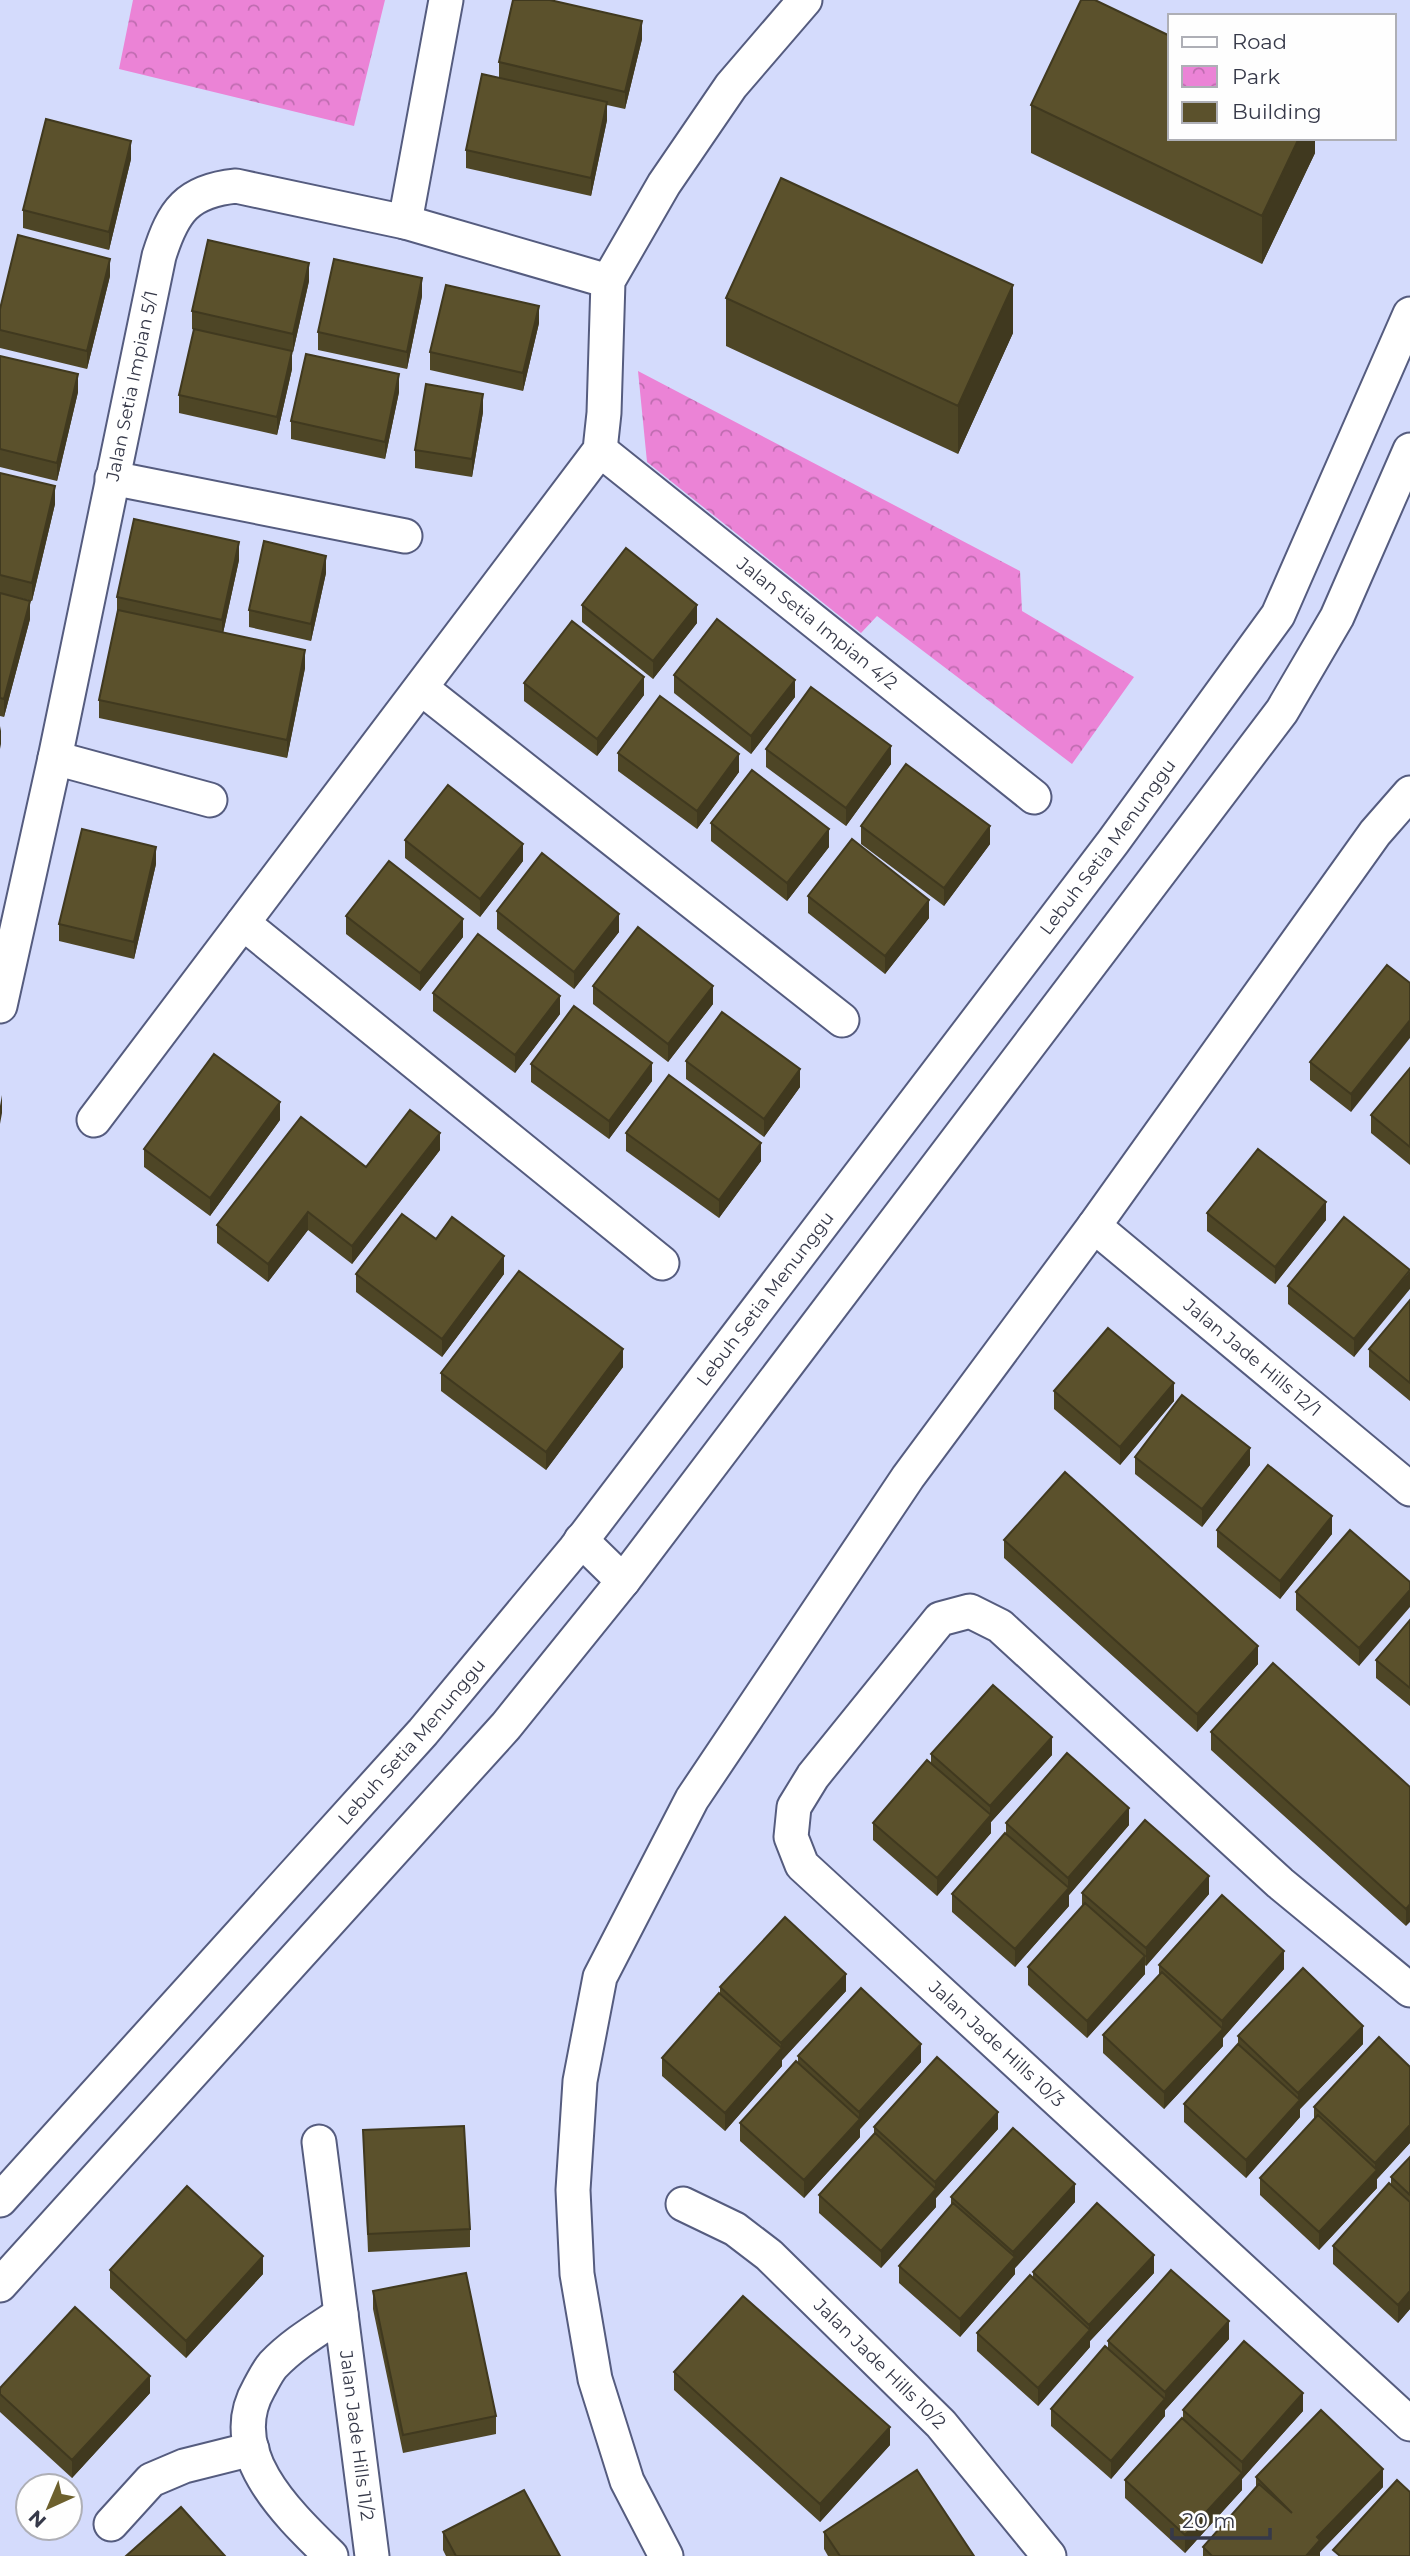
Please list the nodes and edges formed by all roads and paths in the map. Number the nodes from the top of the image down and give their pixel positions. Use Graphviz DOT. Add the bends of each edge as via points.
graph roads {
  1 [pos="446,0"];
  2 [pos="805,0"];
  3 [pos="405,222"];
  4 [pos="608,281"];
  5 [pos="1410,314"];
  6 [pos="600,450"];
  7 [pos="1410,450"];
  8 [pos="112,478"];
  9 [pos="405,536"];
  10 [pos="421,688"];
  11 [pos="55,758"];
  12 [pos="1410,793"];
  13 [pos="1034,797"];
  14 [pos="209,800"];
  15 [pos="243,923"];
  16 [pos="0,1006"];
  17 [pos="842,1020"];
  18 [pos="94,1120"];
  19 [pos="1094,1226"];
  20 [pos="662,1263"];
  21 [pos="1410,1489"];
  22 [pos="580,1540"];
  23 [pos="623,1581"];
  24 [pos="1410,1990"];
  25 [pos="319,2142"];
  26 [pos="0,2200"];
  27 [pos="683,2204"];
  28 [pos="0,2285"];
  29 [pos="341,2314"];
  30 [pos="1410,2424"];
  31 [pos="252,2449"];
  32 [pos="111,2524"];
  33 [pos="331,2556"];
  34 [pos="372,2556"];
  35 [pos="666,2556"];
  36 [pos="1049,2556"];
  1 -- 3 [label="street"];
  2 -- 4 [label="street" via="731,86 664,184"];
  3 -- 4 [label="street, Jalan Setia Impian 5/1"];
  3 -- 8 [label="street, Jalan Setia Impian 5/1" via="236,186 211,189 186,203 169,225 159,256"];
  4 -- 6 [label="street"];
  5 -- 22 [label="street, Lebuh Setia Menunggu" via="1278,615 1113,842"];
  6 -- 10 [label="street"];
  6 -- 13 [label="street, Jalan Setia Impian 4/2"];
  7 -- 23 [label="street" via="1337,617 1282,711"];
  8 -- 9 [label="street"];
  8 -- 11 [label="street, Jalan Setia Impian 5/1"];
  10 -- 15 [label="street"];
  10 -- 17 [label="street"];
  11 -- 14 [label="street"];
  11 -- 16 [label="street, Jalan Setia Impian 5/1"];
  12 -- 19 [label="street" via="1375,833"];
  15 -- 18 [label="street"];
  15 -- 20 [label="street"];
  19 -- 21 [label="street, Jalan Jade Hills 12/1"];
  19 -- 35 [label="street" via="908,1477 692,1799 600,1977 580,2081 573,2190 577,2274 595,2379 627,2481"];
  22 -- 23 [label="street"];
  22 -- 26 [label="street, Lebuh Setia Menunggu" via="423,1732"];
  23 -- 28 [label="street" via="506,1726"];
  24 -- 30 [label="street, Jalan Jade Hills 10/3" via="1280,1883 1000,1626 970,1611 940,1619 813,1776 794,1807 791,1837 802,1865"];
  25 -- 29 [label="street, Jalan Jade Hills 11/2"];
  27 -- 36 [label="street, Jalan Jade Hills 10/2" via="735,2229 769,2255 941,2424"];
  29 -- 31 [label="street" via="299,2341 271,2368 251,2402 248,2435"];
  29 -- 34 [label="street, Jalan Jade Hills 11/2"];
  31 -- 32 [label="street" via="184,2466 151,2480"];
  31 -- 33 [label="street" via="257,2469 276,2497"];
}
